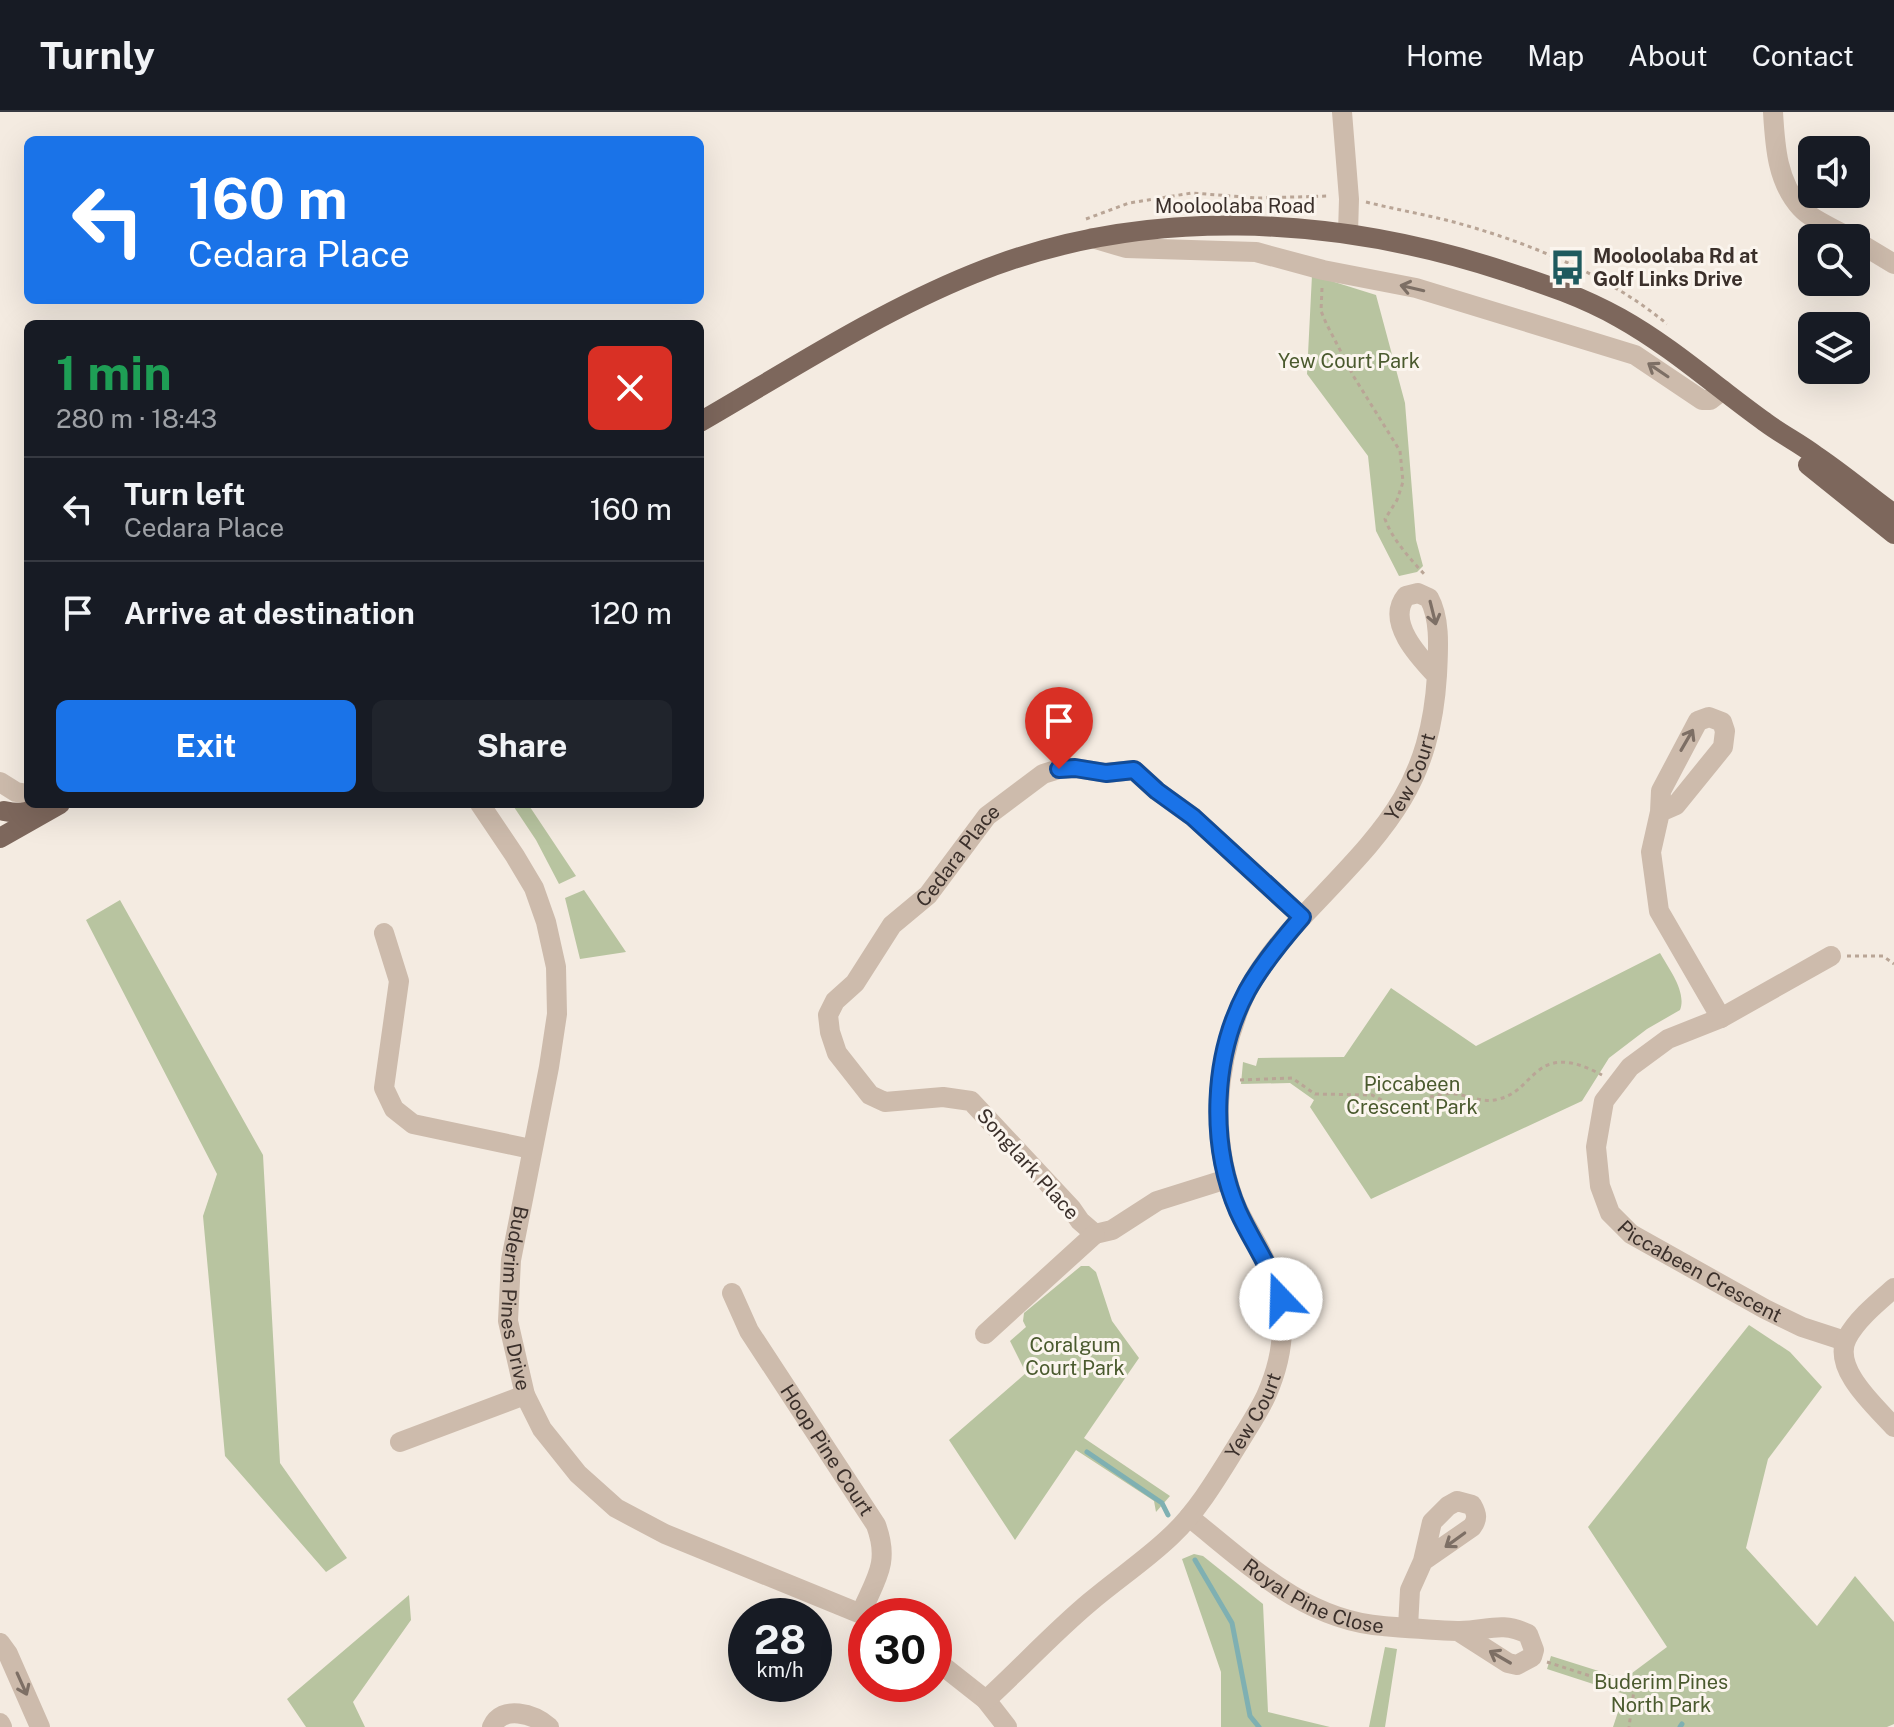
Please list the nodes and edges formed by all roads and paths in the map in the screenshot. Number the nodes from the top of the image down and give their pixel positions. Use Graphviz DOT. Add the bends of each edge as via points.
graph roads {
  1 [pos="1342,112"];
  2 [pos="1773,112"];
  3 [pos="1827,224"];
  4 [pos="1181,228"];
  5 [pos="1348,233"];
  6 [pos="1090,238"];
  7 [pos="1870,249"];
  8 [pos="1186,251"];
  9 [pos="1894,264"];
  10 [pos="1323,270"];
  11 [pos="1723,390"];
  12 [pos="704,420"];
  13 [pos="1765,423"];
  14 [pos="1894,514"];
  15 [pos="1894,534"];
  16 [pos="1431,582"];
  17 [pos="1437,676"];
  18 [pos="0,782"];
  19 [pos="24,794"];
  20 [pos="24,797"];
  21 [pos="36,808"];
  22 [pos="53,808"];
  23 [pos="483,808"];
  24 [pos="1,809"];
  25 [pos="1660,812"];
  26 [pos="0,838"];
  27 [pos="1302,917"];
  28 [pos="384,933"];
  29 [pos="1831,956"];
  30 [pos="1894,964"];
  31 [pos="1721,1018"];
  32 [pos="1232,1080"];
  33 [pos="1617,1084"];
  34 [pos="909,1102"];
  35 [pos="531,1149"];
  36 [pos="1227,1179"];
  37 [pos="1095,1234"];
  38 [pos="1894,1288"];
  39 [pos="732,1293"];
  40 [pos="985,1334"];
  41 [pos="1845,1341"];
  42 [pos="525,1395"];
  43 [pos="1894,1427"];
  44 [pos="400,1442"];
  45 [pos="1189,1517"];
  46 [pos="1423,1561"];
  47 [pos="869,1598"];
  48 [pos="848,1609"];
  49 [pos="1408,1627"];
  50 [pos="1458,1631"];
  51 [pos="0,1643"];
  52 [pos="1532,1657"];
  53 [pos="952,1673"];
  54 [pos="986,1700"];
  55 [pos="40,1727"];
  56 [pos="492,1727"];
  57 [pos="549,1727"];
  58 [pos="1007,1727"];
  59 [pos="1629,1727"];
  1 -- 5 [label="street"];
  2 -- 3 [label="street" via="1776,158 1785,181 1802,209"];
  4 -- 5 [label="main road, Mooloolaba Road" via="1289,227"];
  4 -- 6 [label="main road, Mooloolaba Road"];
  4 -- 8 [label="street"];
  5 -- 11 [label="main road, Mooloolaba Road" via="1436,250 1572,294 1670,349"];
  6 -- 8 [label="street" via="1126,248"];
  6 -- 12 [label="main road, Mooloolaba Road" via="975,273 903,305"];
  7 -- 9 [label="street"];
  8 -- 10 [label="street" via="1256,252"];
  11 -- 10 [label="street, one-way" via="1702,400 1635,355 1608,345 1416,288"];
  10 -- 16 [label="path" via="1321,311 1326,323 1400,451 1403,482 1385,519 1391,536"];
  11 -- 13 [label="main road, Mooloolaba Road"];
  13 -- 14 [label="main road, Mooloolaba Road"];
  13 -- 15 [label="main road, Mooloolaba Road"];
  17 -- 27 [label="street, Yew Court" via="1427,746 1404,797 1375,839"];
  18 -- 19 [label="street"];
  20 -- 24 [label="main road"];
  21 -- 24 [label="main road" via="18,814"];
  22 -- 26 [label="main road"];
  23 -- 35 [label="street, Buderim Pines Drive" via="534,888 556,967 557,1014"];
  25 -- 31 [label="street" via="1651,852 1659,911"];
  27 -- 34 [label="street, Cedara Place" via="1134,770 1075,768 1043,774 987,816 928,895 892,925 828,1015 837,1053 870,1095 885,1102"];
  27 -- 36 [label="street, Yew Court" via="1248,988 1227,1046 1218,1125"];
  28 -- 35 [label="street" via="399,981 384,1088 394,1109 413,1124"];
  29 -- 30 [label="path" via="1883,956"];
  29 -- 31 [label="street, Piccabeen Crescent"];
  31 -- 33 [label="street, Piccabeen Crescent" via="1668,1039 1630,1067"];
  32 -- 33 [label="path" via="1292,1078 1315,1094 1372,1095 1397,1108 1450,1093 1482,1102 1498,1100 1520,1090 1538,1070 1565,1062"];
  33 -- 41 [label="street, Piccabeen Crescent" via="1604,1101 1596,1147 1600,1186 1610,1213 1631,1234 1765,1309"];
  34 -- 37 [label="street, Songlark Place" via="943,1097 971,1101"];
  35 -- 42 [label="street, Buderim Pines Drive" via="511,1260 508,1321"];
  36 -- 37 [label="street, Songlark Place" via="1157,1201 1112,1230"];
  36 -- 45 [label="street, Yew Court" via="1276,1285 1283,1318 1281,1351 1264,1400"];
  37 -- 40 [label="street"];
  38 -- 41 [label="street"];
  39 -- 47 [label="street, Hoop Pine Court" via="749,1331 876,1525 883,1562"];
  41 -- 43 [label="street" via="1845,1363 1854,1382"];
  42 -- 44 [label="street"];
  42 -- 48 [label="street, Buderim Pines Drive" via="542,1429 578,1474 616,1508 665,1534"];
  45 -- 49 [label="street, Royal Pine Close" via="1305,1605 1362,1623"];
  45 -- 54 [label="street, Yew Court"];
  46 -- 49 [label="street" via="1410,1590"];
  49 -- 50 [label="street, Royal Pine Close"];
  52 -- 50 [label="street, Royal Pine Close, one-way" via="1517,1665 1508,1663"];
  50 -- 52 [label="street, Royal Pine Close" via="1517,1628 1533,1641"];
  51 -- 55 [label="street, one-way"];
  52 -- 59 [label="path" via="1634,1690"];
  53 -- 54 [label="street"];
  54 -- 58 [label="street"];
  56 -- 57 [label="street" via="505,1713 541,1720"];
}
